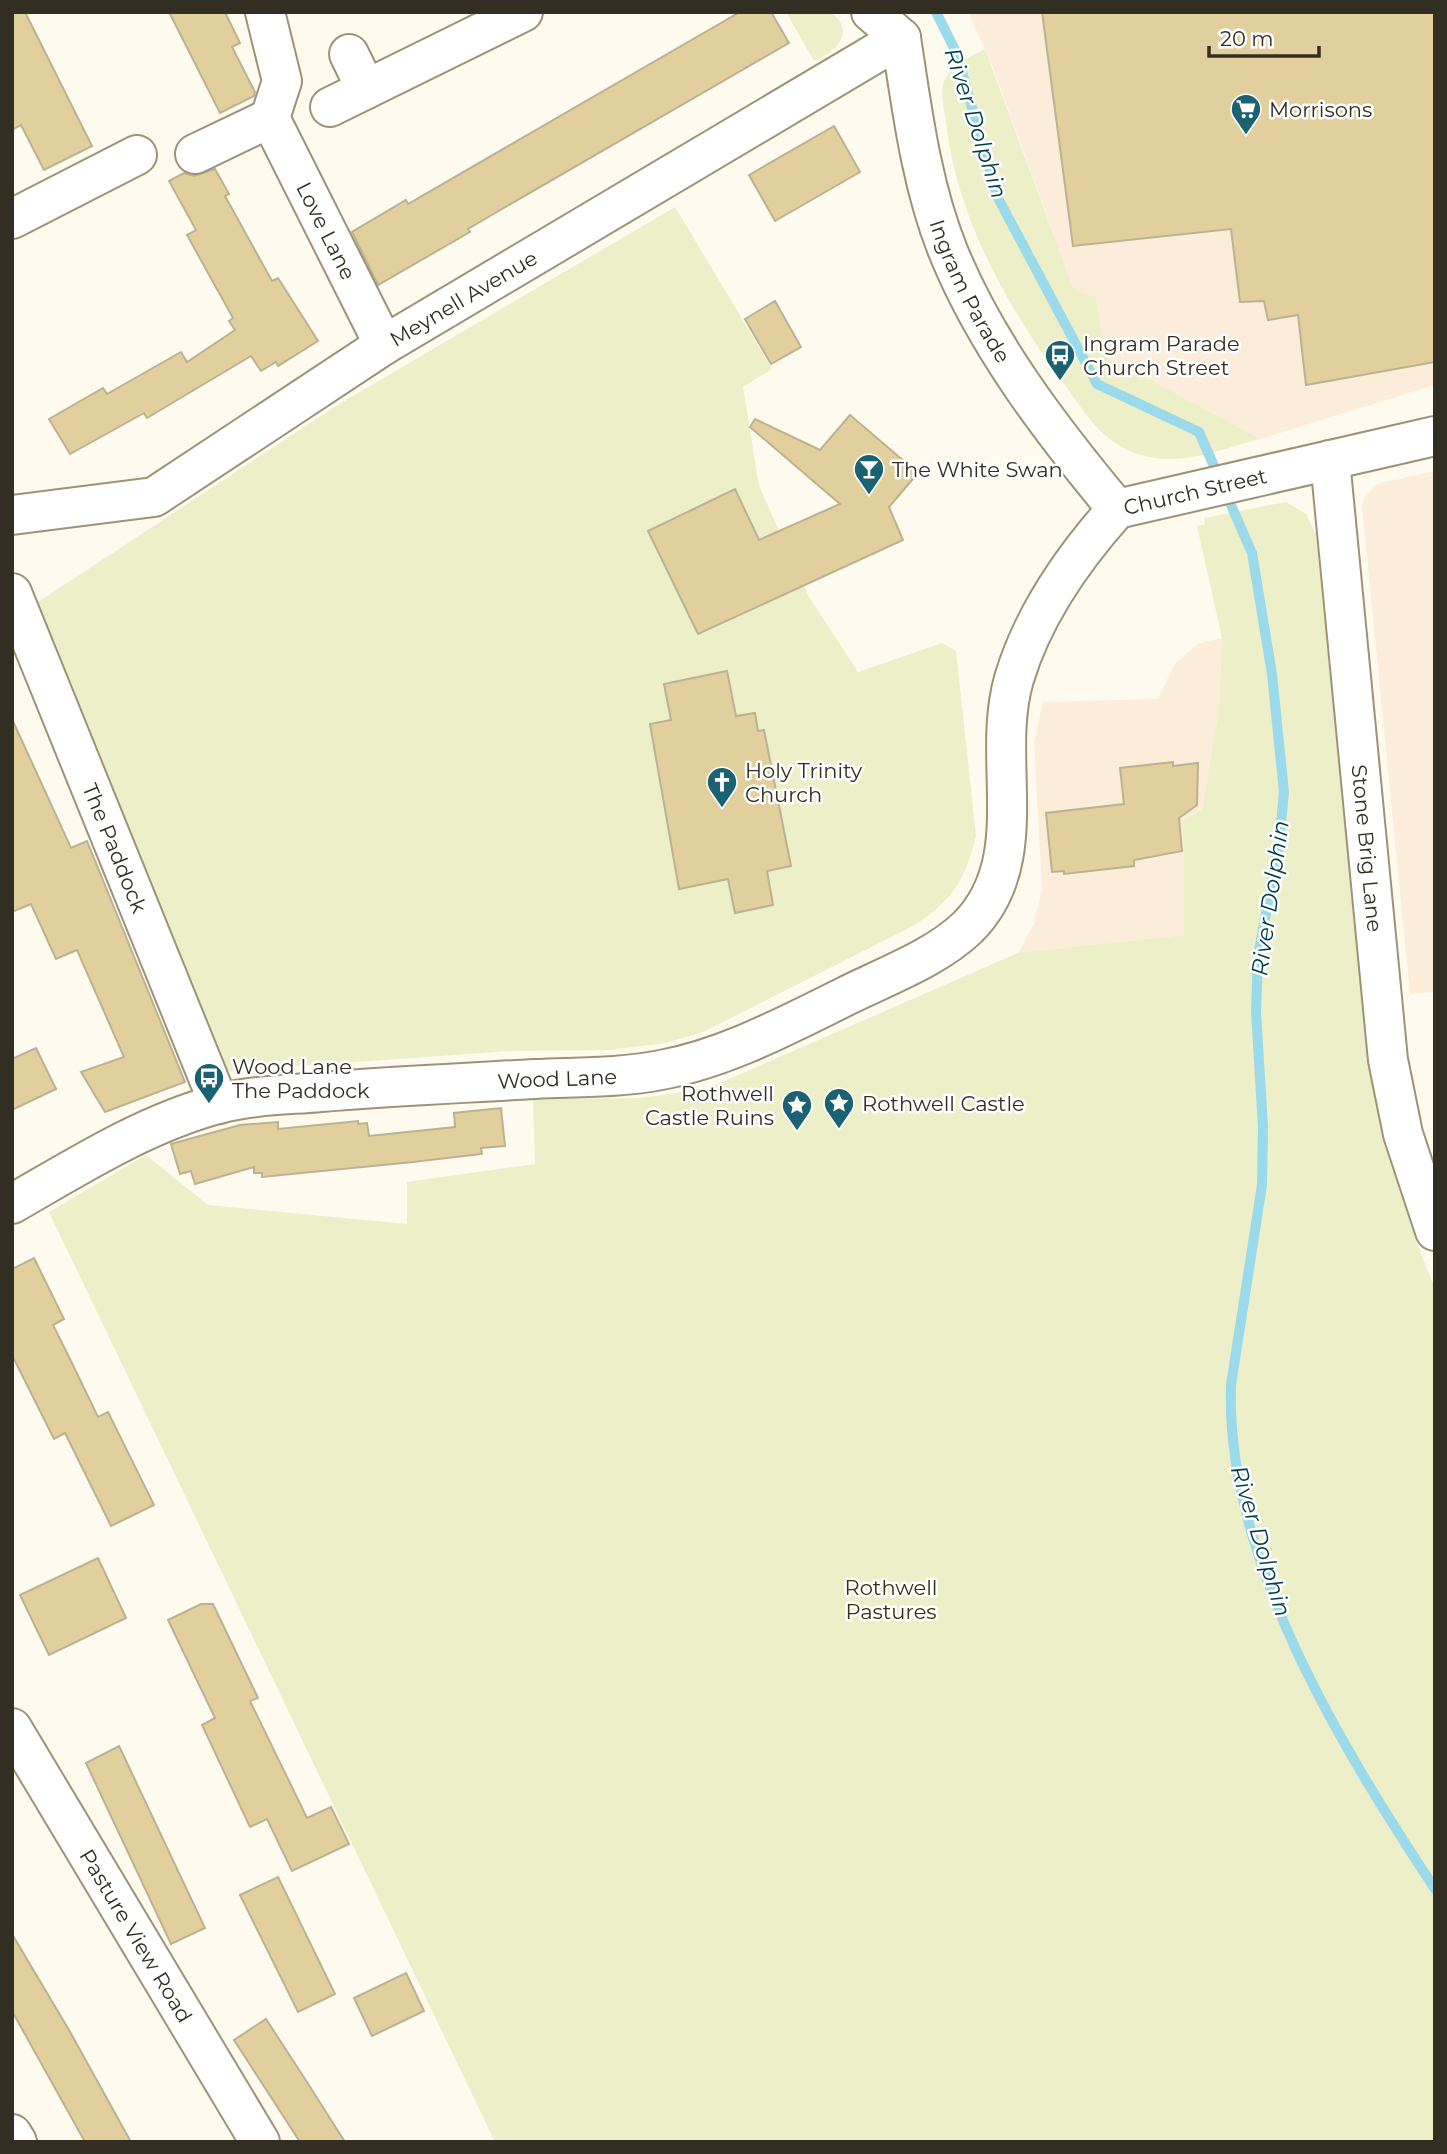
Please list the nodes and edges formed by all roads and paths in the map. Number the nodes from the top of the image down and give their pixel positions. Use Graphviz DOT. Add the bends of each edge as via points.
graph roads {
  1 [pos="265,12"];
  2 [pos="523,12"];
  3 [pos="871,12"];
  4 [pos="901,38"];
  5 [pos="349,54"];
  6 [pos="366,89"];
  7 [pos="330,107"];
  8 [pos="270,118"];
  9 [pos="195,154"];
  10 [pos="136,155"];
  11 [pos="12,219"];
  12 [pos="384,345"];
  13 [pos="1435,436"];
  14 [pos="1330,460"];
  15 [pos="1116,509"];
  16 [pos="12,515"];
  17 [pos="12,593"];
  18 [pos="1007,727"];
  19 [pos="219,1104"];
  20 [pos="12,1204"];
  21 [pos="1435,1231"];
  22 [pos="12,1728"];
  23 [pos="12,2134"];
  24 [pos="16,2142"];
  25 [pos="260,2142"];
  1 -- 8 [label="street" via="282,82"];
  2 -- 6 [label="street"];
  3 -- 4 [label="street"];
  4 -- 12 [label="street, Meynell Avenue"];
  4 -- 15 [label="street, Ingram Parade" via="920,153 948,250 994,338 1074,458"];
  5 -- 6 [label="street"];
  6 -- 7 [label="street"];
  8 -- 9 [label="street"];
  8 -- 12 [label="street, Love Lane"];
  10 -- 11 [label="street"];
  12 -- 16 [label="street, Meynell Avenue" via="155,497"];
  13 -- 14 [label="street, Church Street"];
  14 -- 15 [label="street, Church Street"];
  14 -- 21 [label="street, Stone Brig Lane" via="1388,1060 1403,1134"];
  15 -- 18 [label="street, Church Street" via="1085,544 1043,609 1013,681"];
  17 -- 19 [label="street, The Paddock"];
  18 -- 19 [label="street, Wood Lane" via="1008,826 1002,871 989,902 966,929 928,955 818,1010 743,1044 660,1071 383,1087"];
  19 -- 20 [label="street, Wood Lane" via="114,1146"];
  22 -- 25 [label="street, Pasture View Road"];
  23 -- 24 [label="street"];
}
